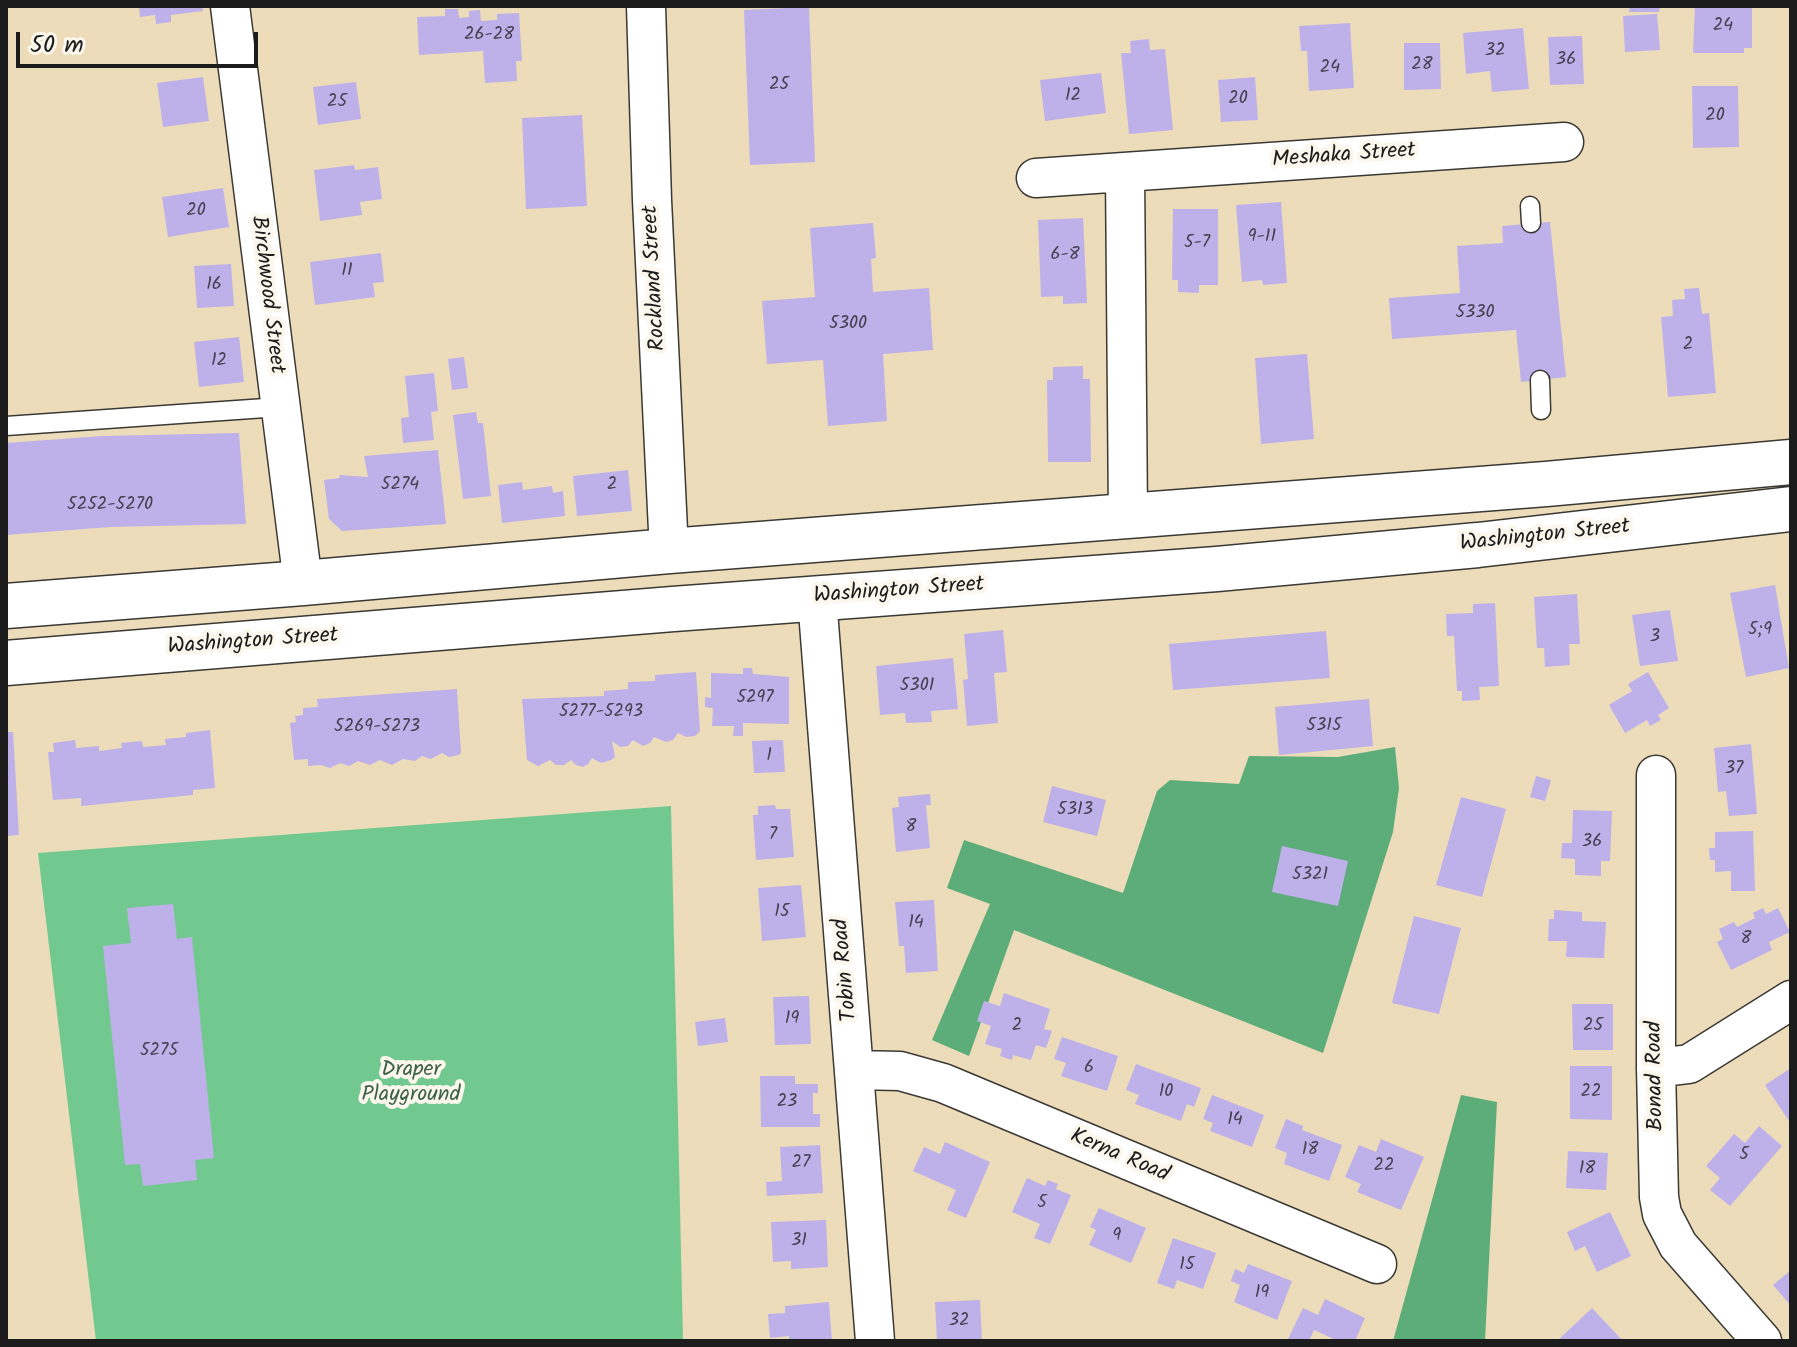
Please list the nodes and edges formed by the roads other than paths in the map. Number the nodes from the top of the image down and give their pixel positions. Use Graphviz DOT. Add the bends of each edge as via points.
graph roads {
  1 [pos="230,6"];
  2 [pos="646,6"];
  3 [pos="1564,142"];
  4 [pos="1125,172"];
  5 [pos="1036,178"];
  6 [pos="1540,380"];
  7 [pos="280,407"];
  8 [pos="1541,410"];
  9 [pos="6,426"];
  10 [pos="1791,462"];
  11 [pos="1406,495"];
  12 [pos="1791,509"];
  13 [pos="1128,517"];
  14 [pos="669,551"];
  15 [pos="1333,558"];
  16 [pos="1127,575"];
  17 [pos="303,583"];
  18 [pos="817,598"];
  19 [pos="6,606"];
  20 [pos="673,609"];
  21 [pos="250,644"];
  22 [pos="6,663"];
  23 [pos="1656,775"];
  24 [pos="1791,1000"];
  25 [pos="1656,1068"];
  26 [pos="855,1070"];
  27 [pos="1377,1264"];
  28 [pos="875,1341"];
  29 [pos="1762,1341"];
  1 -- 7 [label="street, Birchwood Street"];
  2 -- 14 [label="street, Rockland Street"];
  3 -- 4 [label="street, Meshaka Street"];
  4 -- 5 [label="street, Meshaka Street"];
  4 -- 13 [label="street"];
  6 -- 8 [label="lane"];
  7 -- 9 [label="lane"];
  7 -- 17 [label="street, Birchwood Street"];
  10 -- 11 [label="main road"];
  11 -- 13 [label="main road"];
  11 -- 15 [label="main road" via="1385,540"];
  12 -- 15 [label="main road, Washington Street"];
  13 -- 14 [label="main road"];
  13 -- 16 [label="main road"];
  14 -- 17 [label="main road"];
  14 -- 20 [label="main road"];
  15 -- 16 [label="main road, Washington Street"];
  16 -- 18 [label="main road, Washington Street"];
  17 -- 19 [label="main road"];
  17 -- 21 [label="main road" via="298,610 290,621"];
  18 -- 20 [label="main road, Washington Street"];
  18 -- 26 [label="street, Tobin Road"];
  20 -- 21 [label="main road, Washington Street"];
  21 -- 22 [label="main road, Washington Street"];
  23 -- 25 [label="street, Bonad Road"];
  24 -- 25 [label="street" via="1689,1064"];
  25 -- 29 [label="street, Bonad Road" via="1662,1214 1678,1245"];
  26 -- 27 [label="street, Kerna Road" via="900,1071 943,1083"];
  26 -- 28 [label="street, Tobin Road"];
}
